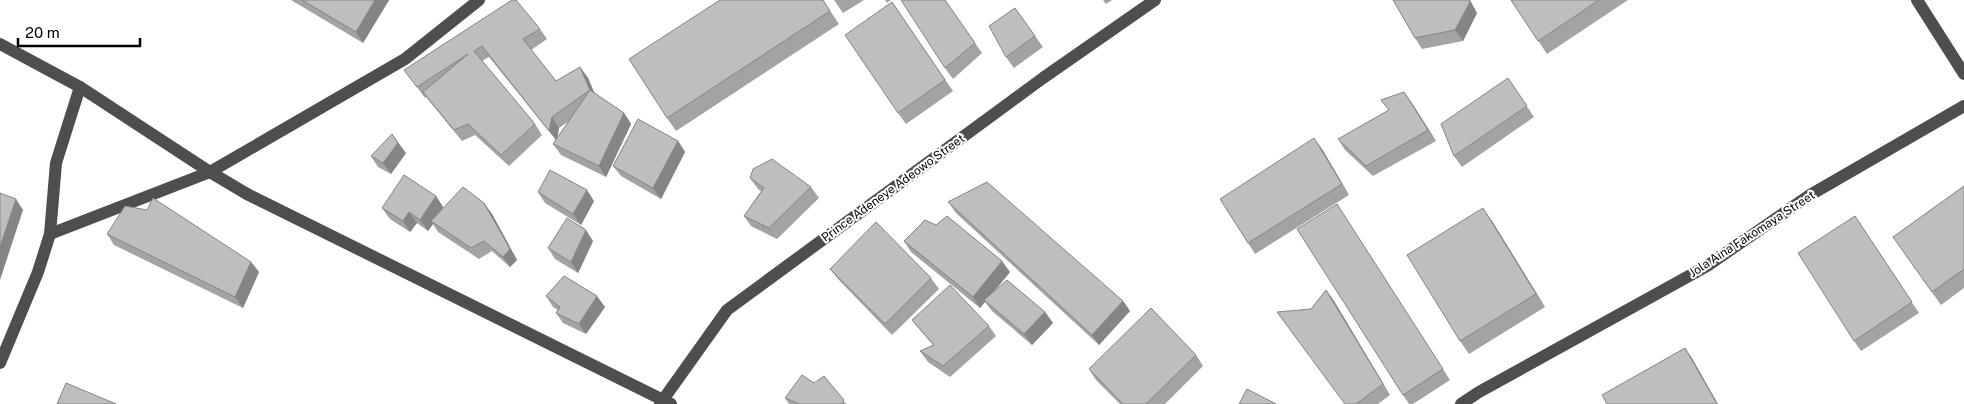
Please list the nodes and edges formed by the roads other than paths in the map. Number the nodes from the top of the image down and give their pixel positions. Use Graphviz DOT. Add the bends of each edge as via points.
graph roads {
  1 [pos="479,0"];
  2 [pos="1154,0"];
  3 [pos="1918,0"];
  4 [pos="0,44"];
  5 [pos="1964,74"];
  6 [pos="80,87"];
  7 [pos="1964,106"];
  8 [pos="210,172"];
  9 [pos="50,234"];
  10 [pos="0,363"];
  11 [pos="665,403"];
  12 [pos="1461,404"];
  1 -- 8 [label="street" via="405,59"];
  2 -- 11 [label="street, Prince Adeneye Adeowo Street" via="727,310"];
  3 -- 5 [label="street"];
  4 -- 6 [label="street"];
  6 -- 8 [label="street"];
  6 -- 9 [label="street" via="56,163"];
  7 -- 12 [label="street, Jola Aina Fakomaya Street" via="1810,195 1707,266"];
  8 -- 9 [label="street"];
  8 -- 11 [label="street" via="247,194"];
  9 -- 10 [label="street" via="38,272"];
}
